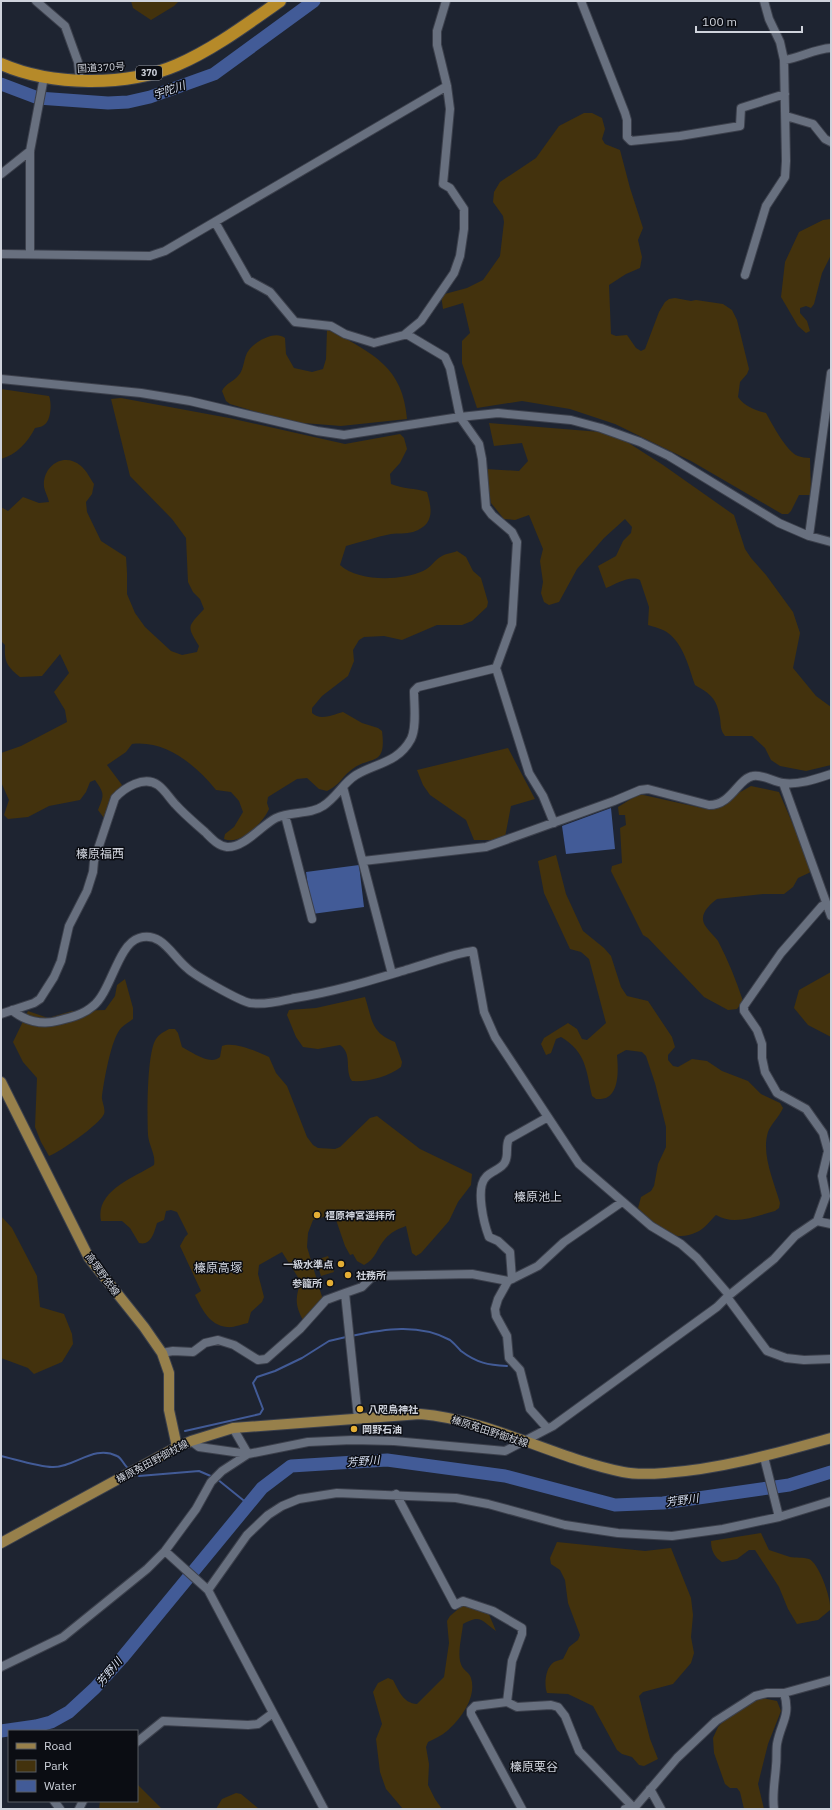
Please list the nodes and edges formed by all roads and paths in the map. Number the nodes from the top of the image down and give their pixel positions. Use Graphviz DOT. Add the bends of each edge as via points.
graph roads {
  1 [pos="36,1"];
  2 [pos="280,1"];
  3 [pos="446,1"];
  4 [pos="581,1"];
  5 [pos="764,1"];
  6 [pos="831,48"];
  7 [pos="784,60"];
  8 [pos="1,64"];
  9 [pos="44,79"];
  10 [pos="80,81"];
  11 [pos="447,86"];
  12 [pos="785,94"];
  13 [pos="786,116"];
  14 [pos="831,142"];
  15 [pos="30,151"];
  16 [pos="1,174"];
  17 [pos="215,222"];
  18 [pos="1,254"];
  19 [pos="30,254"];
  20 [pos="745,275"];
  21 [pos="404,335"];
  22 [pos="831,373"];
  23 [pos="1,379"];
  24 [pos="460,417"];
  25 [pos="828,418"];
  26 [pos="809,536"];
  27 [pos="831,542"];
  28 [pos="496,668"];
  29 [pos="831,774"];
  30 [pos="783,783"];
  31 [pos="343,787"];
  32 [pos="285,815"];
  33 [pos="554,823"];
  34 [pos="363,861"];
  35 [pos="827,904"];
  36 [pos="831,916"];
  37 [pos="312,919"];
  38 [pos="392,974"];
  39 [pos="12,1010"];
  40 [pos="1,1014"];
  41 [pos="1,1082"];
  42 [pos="548,1117"];
  43 [pos="622,1202"];
  44 [pos="817,1221"];
  45 [pos="831,1224"];
  46 [pos="510,1280"];
  47 [pos="345,1294"];
  48 [pos="728,1296"];
  49 [pos="162,1353"];
  50 [pos="831,1359"];
  51 [pos="358,1418"];
  52 [pos="233,1428"];
  53 [pos="547,1428"];
  54 [pos="831,1438"];
  55 [pos="191,1441"];
  56 [pos="525,1442"];
  57 [pos="177,1447"];
  58 [pos="248,1454"];
  59 [pos="765,1460"];
  60 [pos="396,1494"];
  61 [pos="831,1501"];
  62 [pos="779,1515"];
  63 [pos="1,1543"];
  64 [pos="166,1552"];
  65 [pos="206,1588"];
  66 [pos="1,1667"];
  67 [pos="831,1680"];
  68 [pos="784,1693"];
  69 [pos="507,1702"];
  70 [pos="273,1713"];
  71 [pos="138,1741"];
  72 [pos="650,1789"];
  73 [pos="629,1808"];
  74 [pos="324,1809"];
  75 [pos="522,1809"];
  76 [pos="661,1809"];
  77 [pos="774,1809"];
  1 -- 10 [label="street" via="65,26 78,62"];
  2 -- 10 [label="highway, 国道370号 / 370" via="208,50 175,66 136,77"];
  3 -- 11 [label="street" via="437,31 436,45"];
  4 -- 12 [label="street" via="625,113 627,137 632,141 740,126 741,108"];
  5 -- 7 [label="street"];
  6 -- 7 [label="street"];
  7 -- 12 [label="street"];
  8 -- 9 [label="highway, 国道370号 / 370"];
  9 -- 10 [label="highway, 国道370号 / 370"];
  9 -- 15 [label="street"];
  11 -- 17 [label="street"];
  11 -- 21 [label="street" via="450,109 443,184 450,188 464,209 460,256 454,273 421,321"];
  12 -- 13 [label="street"];
  13 -- 14 [label="street" via="813,124"];
  13 -- 20 [label="street" via="785,176 766,206"];
  15 -- 16 [label="street"];
  15 -- 19 [label="street"];
  17 -- 19 [label="street" via="165,252 150,256"];
  17 -- 21 [label="street" via="248,280 270,292 294,322 331,326 345,334 374,343"];
  18 -- 19 [label="street"];
  21 -- 24 [label="street" via="445,357 450,368"];
  22 -- 25 [label="street"];
  23 -- 24 [label="street" via="141,393 190,401 344,435"];
  24 -- 26 [label="street" via="513,414 571,420 601,428 669,456 779,522"];
  24 -- 28 [label="street" via="480,444 486,507 512,532 517,542 512,624"];
  25 -- 26 [label="street"];
  26 -- 27 [label="street"];
  28 -- 31 [label="street" via="418,687 414,691 411,739 396,757 355,775"];
  28 -- 33 [label="street" via="529,773 543,796"];
  29 -- 30 [label="street" via="804,782"];
  30 -- 33 [label="street" via="754,775 717,805 648,789 640,790"];
  30 -- 35 [label="street"];
  31 -- 32 [label="street" via="322,807"];
  31 -- 34 [label="street"];
  32 -- 37 [label="street"];
  32 -- 39 [label="street" via="276,818 238,846 228,847 216,843 176,806 158,784 139,782 122,790 115,798 94,861 88,891 70,926 54,977 40,999"];
  33 -- 34 [label="street" via="486,847"];
  34 -- 38 [label="street"];
  35 -- 36 [label="street"];
  35 -- 44 [label="street" via="822,906 781,952 744,1006 744,1011 757,1030 762,1044 765,1072 777,1093 806,1109 823,1133 828,1151 822,1176 826,1196"];
  38 -- 39 [label="street" via="310,996 265,1004 249,1003 187,969 161,941 148,937 138,938 128,944 100,998 93,1006 74,1017 48,1024 18,1016"];
  38 -- 42 [label="street" via="473,951 484,1012 495,1037"];
  39 -- 40 [label="street"];
  41 -- 49 [label="main road, 高塚野依線" via="90,1258"];
  42 -- 43 [label="street" via="579,1164"];
  42 -- 46 [label="street" via="509,1139 504,1164 485,1177 482,1185 484,1225 489,1237 510,1252"];
  43 -- 46 [label="street" via="564,1242 538,1266"];
  43 -- 48 [label="street" via="697,1258"];
  44 -- 45 [label="street"];
  44 -- 48 [label="street" via="795,1236 774,1259"];
  46 -- 47 [label="street" via="472,1274 376,1276 362,1287"];
  46 -- 53 [label="street" via="498,1299 496,1316 507,1336 509,1358 520,1370 530,1409"];
  47 -- 49 [label="street" via="326,1300 300,1329 262,1360 234,1345 218,1340 205,1343 193,1352"];
  47 -- 51 [label="street"];
  48 -- 50 [label="street" via="768,1351 786,1358"];
  48 -- 53 [label="street" via="718,1307"];
  49 -- 57 [label="main road, 高塚野依線" via="169,1373 169,1410"];
  51 -- 52 [label="main road, 榛原菟田野御杖線"];
  51 -- 56 [label="main road, 榛原菟田野御杖線" via="420,1414 443,1416 476,1424"];
  52 -- 55 [label="main road, 榛原菟田野御杖線"];
  52 -- 58 [label="street"];
  53 -- 56 [label="street"];
  54 -- 59 [label="main road, 榛原菟田野御杖線"];
  55 -- 57 [label="main road, 榛原菟田野御杖線"];
  55 -- 58 [label="street" via="199,1447"];
  56 -- 58 [label="street" via="505,1451 394,1441 352,1440 308,1442"];
  56 -- 59 [label="main road, 榛原菟田野御杖線" via="625,1473 680,1472"];
  57 -- 63 [label="main road, 榛原菟田野御杖線"];
  58 -- 64 [label="street" via="222,1471 211,1482"];
  59 -- 62 [label="street"];
  60 -- 62 [label="street" via="456,1498 488,1504 565,1526 618,1533 672,1536 723,1529"];
  60 -- 65 [label="street" via="337,1493 299,1499 282,1506 268,1515 247,1535"];
  60 -- 69 [label="street" via="456,1605 463,1601 493,1611 522,1628 512,1661"];
  61 -- 62 [label="street"];
  64 -- 65 [label="street"];
  64 -- 66 [label="street" via="63,1637"];
  65 -- 70 [label="street"];
  67 -- 68 [label="street"];
  68 -- 72 [label="street" via="755,1696 716,1721 677,1758"];
  68 -- 77 [label="street" via="787,1713 777,1745 772,1799"];
  69 -- 73 [label="street" via="518,1707 551,1704 558,1707 565,1716 579,1751"];
  69 -- 75 [label="street" via="475,1706 471,1714"];
  70 -- 71 [label="street" via="258,1724 248,1725 163,1720"];
  70 -- 74 [label="street"];
  72 -- 73 [label="street" via="636,1806"];
  72 -- 76 [label="street"];
}
